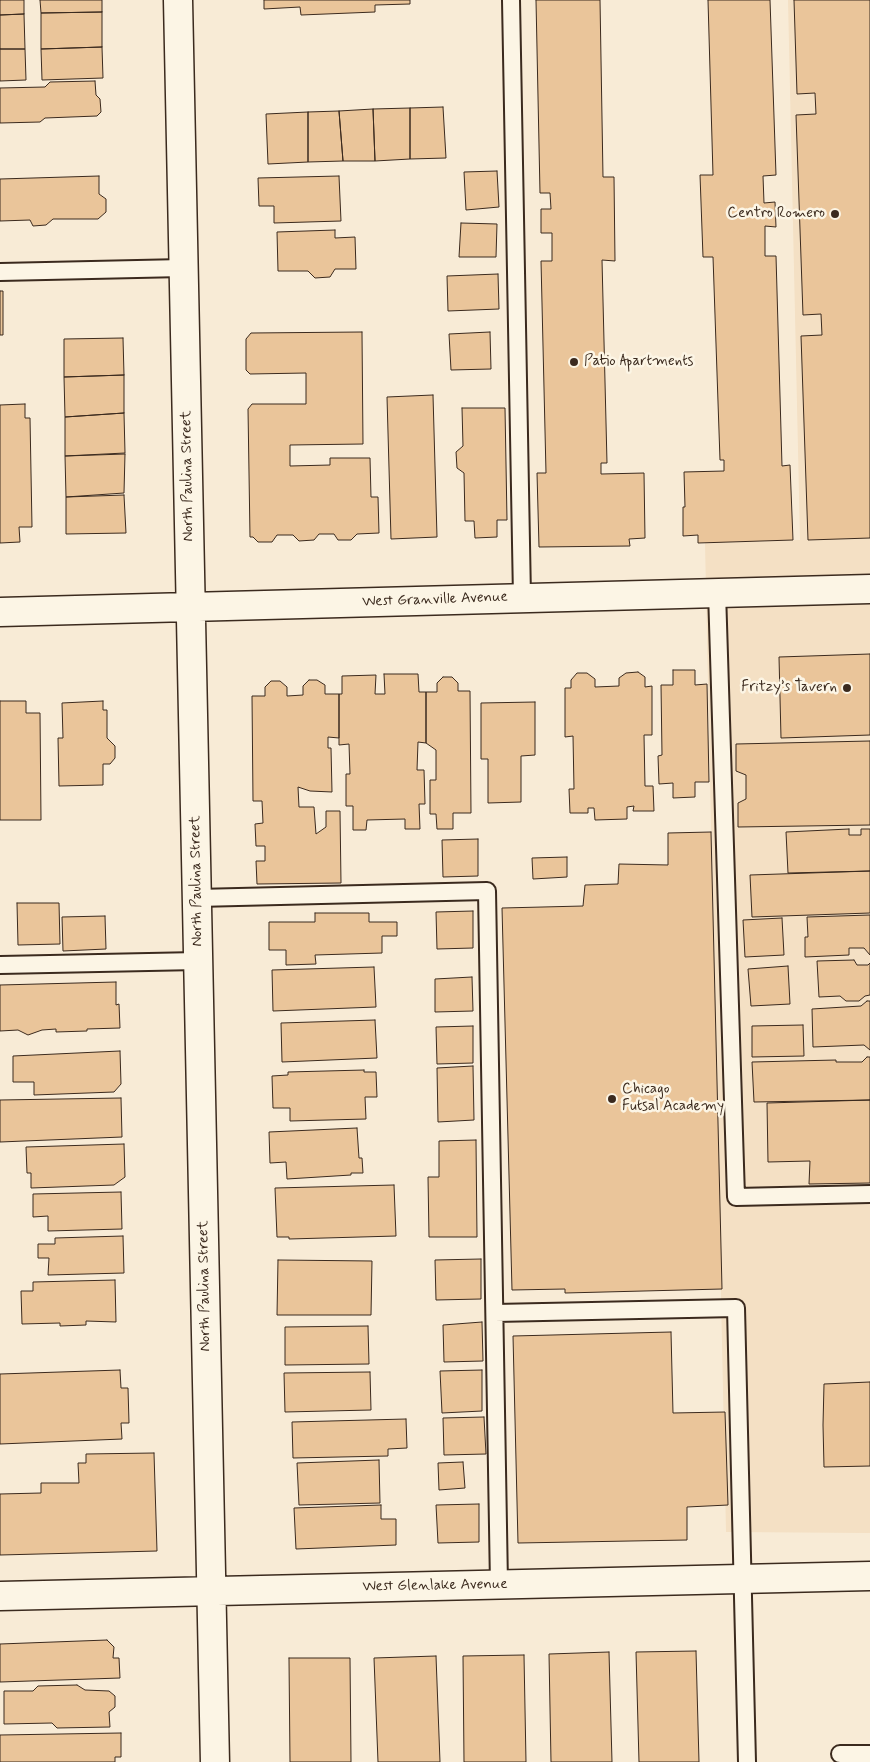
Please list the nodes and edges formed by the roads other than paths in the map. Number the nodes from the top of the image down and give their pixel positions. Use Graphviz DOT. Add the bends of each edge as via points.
graph roads {
  1 [pos="178,0"];
  2 [pos="511,0"];
  3 [pos="184,268"];
  4 [pos="0,272"];
  5 [pos="870,589"];
  6 [pos="717,592"];
  7 [pos="522,598"];
  8 [pos="191,606"];
  9 [pos="0,612"];
  10 [pos="197,898"];
  11 [pos="198,961"];
  12 [pos="0,965"];
  13 [pos="870,1194"];
  14 [pos="495,1313"];
  15 [pos="870,1576"];
  16 [pos="743,1579"];
  17 [pos="500,1584"];
  18 [pos="212,1591"];
  19 [pos="0,1596"];
  20 [pos="840,1754"];
  21 [pos="870,1754"];
  22 [pos="215,1762"];
  23 [pos="747,1762"];
  1 -- 3 [label="street, North Paulina Street"];
  2 -- 7 [label="lane"];
  3 -- 4 [label="lane"];
  3 -- 8 [label="street, North Paulina Street"];
  5 -- 6 [label="street, West Granville Avenue"];
  6 -- 7 [label="street, West Granville Avenue"];
  6 -- 13 [label="lane" via="736,1197"];
  7 -- 8 [label="street, West Granville Avenue"];
  8 -- 9 [label="street, West Granville Avenue"];
  8 -- 10 [label="street, North Paulina Street"];
  10 -- 11 [label="street, North Paulina Street"];
  10 -- 14 [label="lane" via="487,891"];
  11 -- 12 [label="lane"];
  11 -- 18 [label="street, North Paulina Street"];
  14 -- 16 [label="lane" via="736,1308"];
  14 -- 17 [label="lane"];
  15 -- 16 [label="street, West Glenlake Avenue"];
  16 -- 17 [label="street, West Glenlake Avenue"];
  16 -- 23 [label="lane"];
  17 -- 18 [label="street, West Glenlake Avenue"];
  18 -- 19 [label="street, West Glenlake Avenue"];
  18 -- 22 [label="street, North Paulina Street"];
  20 -- 21 [label="lane"];
}
